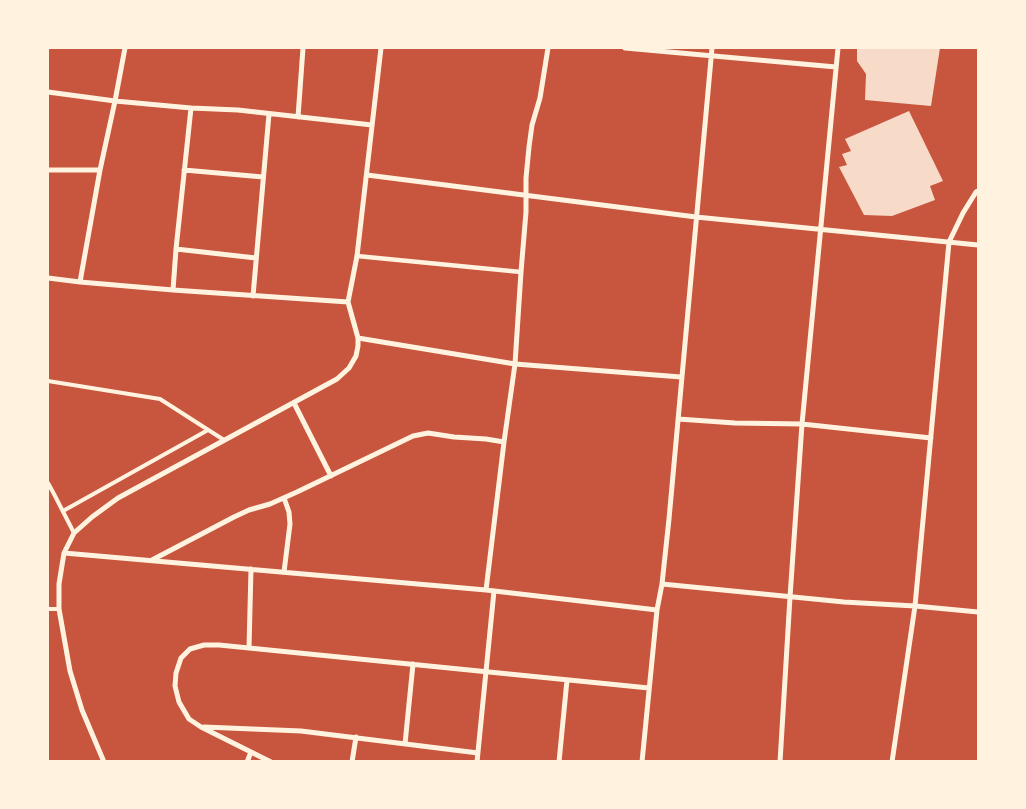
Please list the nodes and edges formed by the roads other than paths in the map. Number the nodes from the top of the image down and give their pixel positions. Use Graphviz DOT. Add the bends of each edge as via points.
graph roads {
  1 [pos="124,48"];
  2 [pos="304,48"];
  3 [pos="381,48"];
  4 [pos="548,48"];
  5 [pos="625,48"];
  6 [pos="712,48"];
  7 [pos="838,48"];
  8 [pos="711,56"];
  9 [pos="836,67"];
  10 [pos="48,92"];
  11 [pos="115,100"];
  12 [pos="191,108"];
  13 [pos="269,114"];
  14 [pos="298,117"];
  15 [pos="372,125"];
  16 [pos="48,170"];
  17 [pos="100,170"];
  18 [pos="184,170"];
  19 [pos="367,175"];
  20 [pos="263,178"];
  21 [pos="978,191"];
  22 [pos="526,196"];
  23 [pos="696,217"];
  24 [pos="820,230"];
  25 [pos="950,242"];
  26 [pos="978,245"];
  27 [pos="176,249"];
  28 [pos="357,256"];
  29 [pos="256,258"];
  30 [pos="521,272"];
  31 [pos="48,278"];
  32 [pos="80,282"];
  33 [pos="172,290"];
  34 [pos="253,296"];
  35 [pos="348,302"];
  36 [pos="358,338"];
  37 [pos="515,364"];
  38 [pos="681,377"];
  39 [pos="48,381"];
  40 [pos="294,403"];
  41 [pos="678,418"];
  42 [pos="802,424"];
  43 [pos="208,430"];
  44 [pos="930,438"];
  45 [pos="225,440"];
  46 [pos="504,442"];
  47 [pos="331,476"];
  48 [pos="48,483"];
  49 [pos="284,498"];
  50 [pos="63,511"];
  51 [pos="74,532"];
  52 [pos="64,553"];
  53 [pos="152,560"];
  54 [pos="251,569"];
  55 [pos="284,572"];
  56 [pos="662,584"];
  57 [pos="486,590"];
  58 [pos="494,591"];
  59 [pos="790,598"];
  60 [pos="915,606"];
  61 [pos="48,609"];
  62 [pos="59,609"];
  63 [pos="657,610"];
  64 [pos="978,612"];
  65 [pos="249,648"];
  66 [pos="413,664"];
  67 [pos="486,672"];
  68 [pos="567,680"];
  69 [pos="649,688"];
  70 [pos="201,727"];
  71 [pos="356,737"];
  72 [pos="405,744"];
  73 [pos="251,752"];
  74 [pos="478,753"];
  75 [pos="104,762"];
  76 [pos="248,762"];
  77 [pos="271,762"];
  78 [pos="352,762"];
  79 [pos="477,762"];
  80 [pos="559,762"];
  81 [pos="642,762"];
  82 [pos="780,762"];
  83 [pos="892,762"];
  1 -- 11 [label="street"];
  2 -- 14 [label="street"];
  3 -- 15 [label="street"];
  4 -- 22 [label="street" via="532,125"];
  5 -- 8 [label="street"];
  6 -- 8 [label="street"];
  7 -- 9 [label="street"];
  8 -- 9 [label="street"];
  8 -- 23 [label="street"];
  9 -- 24 [label="street"];
  10 -- 11 [label="street"];
  11 -- 12 [label="street"];
  11 -- 17 [label="street"];
  12 -- 13 [label="street"];
  12 -- 18 [label="street"];
  13 -- 14 [label="street"];
  13 -- 20 [label="street"];
  14 -- 15 [label="street"];
  15 -- 19 [label="street"];
  16 -- 17 [label="street"];
  17 -- 32 [label="street"];
  18 -- 20 [label="street"];
  18 -- 27 [label="street"];
  19 -- 22 [label="street"];
  19 -- 28 [label="street"];
  20 -- 29 [label="street"];
  21 -- 25 [label="street" via="963,213"];
  22 -- 23 [label="street"];
  22 -- 30 [label="street"];
  23 -- 24 [label="street"];
  23 -- 38 [label="street"];
  24 -- 25 [label="street"];
  24 -- 42 [label="street"];
  25 -- 26 [label="street"];
  25 -- 44 [label="street"];
  27 -- 29 [label="street"];
  27 -- 33 [label="street"];
  28 -- 30 [label="street"];
  28 -- 35 [label="street"];
  29 -- 34 [label="street"];
  30 -- 37 [label="street"];
  31 -- 32 [label="street"];
  32 -- 33 [label="street"];
  33 -- 34 [label="street"];
  34 -- 35 [label="street"];
  35 -- 36 [label="street"];
  36 -- 37 [label="street"];
  36 -- 40 [label="street" via="356,356 349,368"];
  37 -- 38 [label="street"];
  37 -- 46 [label="street"];
  38 -- 41 [label="street"];
  39 -- 43 [label="lane" via="160,399"];
  40 -- 45 [label="street"];
  40 -- 47 [label="street"];
  41 -- 42 [label="street"];
  41 -- 56 [label="street"];
  42 -- 44 [label="street"];
  42 -- 59 [label="street"];
  43 -- 45 [label="lane"];
  43 -- 50 [label="lane"];
  44 -- 60 [label="street"];
  45 -- 51 [label="street" via="118,498"];
  46 -- 47 [label="street" via="428,433 413,436"];
  46 -- 57 [label="street"];
  47 -- 49 [label="street"];
  48 -- 50 [label="lane"];
  49 -- 53 [label="street" via="234,517"];
  49 -- 55 [label="street" via="290,524"];
  50 -- 51 [label="lane"];
  51 -- 52 [label="street"];
  52 -- 53 [label="street"];
  52 -- 62 [label="street"];
  53 -- 54 [label="street"];
  54 -- 55 [label="street"];
  54 -- 65 [label="street"];
  55 -- 57 [label="street"];
  56 -- 59 [label="street"];
  56 -- 63 [label="street"];
  57 -- 58 [label="street"];
  58 -- 63 [label="street"];
  58 -- 67 [label="street"];
  59 -- 60 [label="street"];
  59 -- 82 [label="street"];
  60 -- 64 [label="street"];
  60 -- 83 [label="street"];
  61 -- 62 [label="lane"];
  62 -- 75 [label="street" via="70,671"];
  63 -- 69 [label="street"];
  65 -- 66 [label="street"];
  65 -- 70 [label="street" via="204,645 190,649 181,658 176,673 179,702 189,719"];
  66 -- 67 [label="street"];
  66 -- 72 [label="street"];
  67 -- 68 [label="street"];
  67 -- 74 [label="street"];
  68 -- 69 [label="street"];
  68 -- 80 [label="street"];
  69 -- 81 [label="street"];
  70 -- 71 [label="street"];
  70 -- 73 [label="street"];
  71 -- 72 [label="street"];
  71 -- 78 [label="street"];
  72 -- 74 [label="street"];
  73 -- 76 [label="street"];
  73 -- 77 [label="street"];
  74 -- 79 [label="street"];
}
